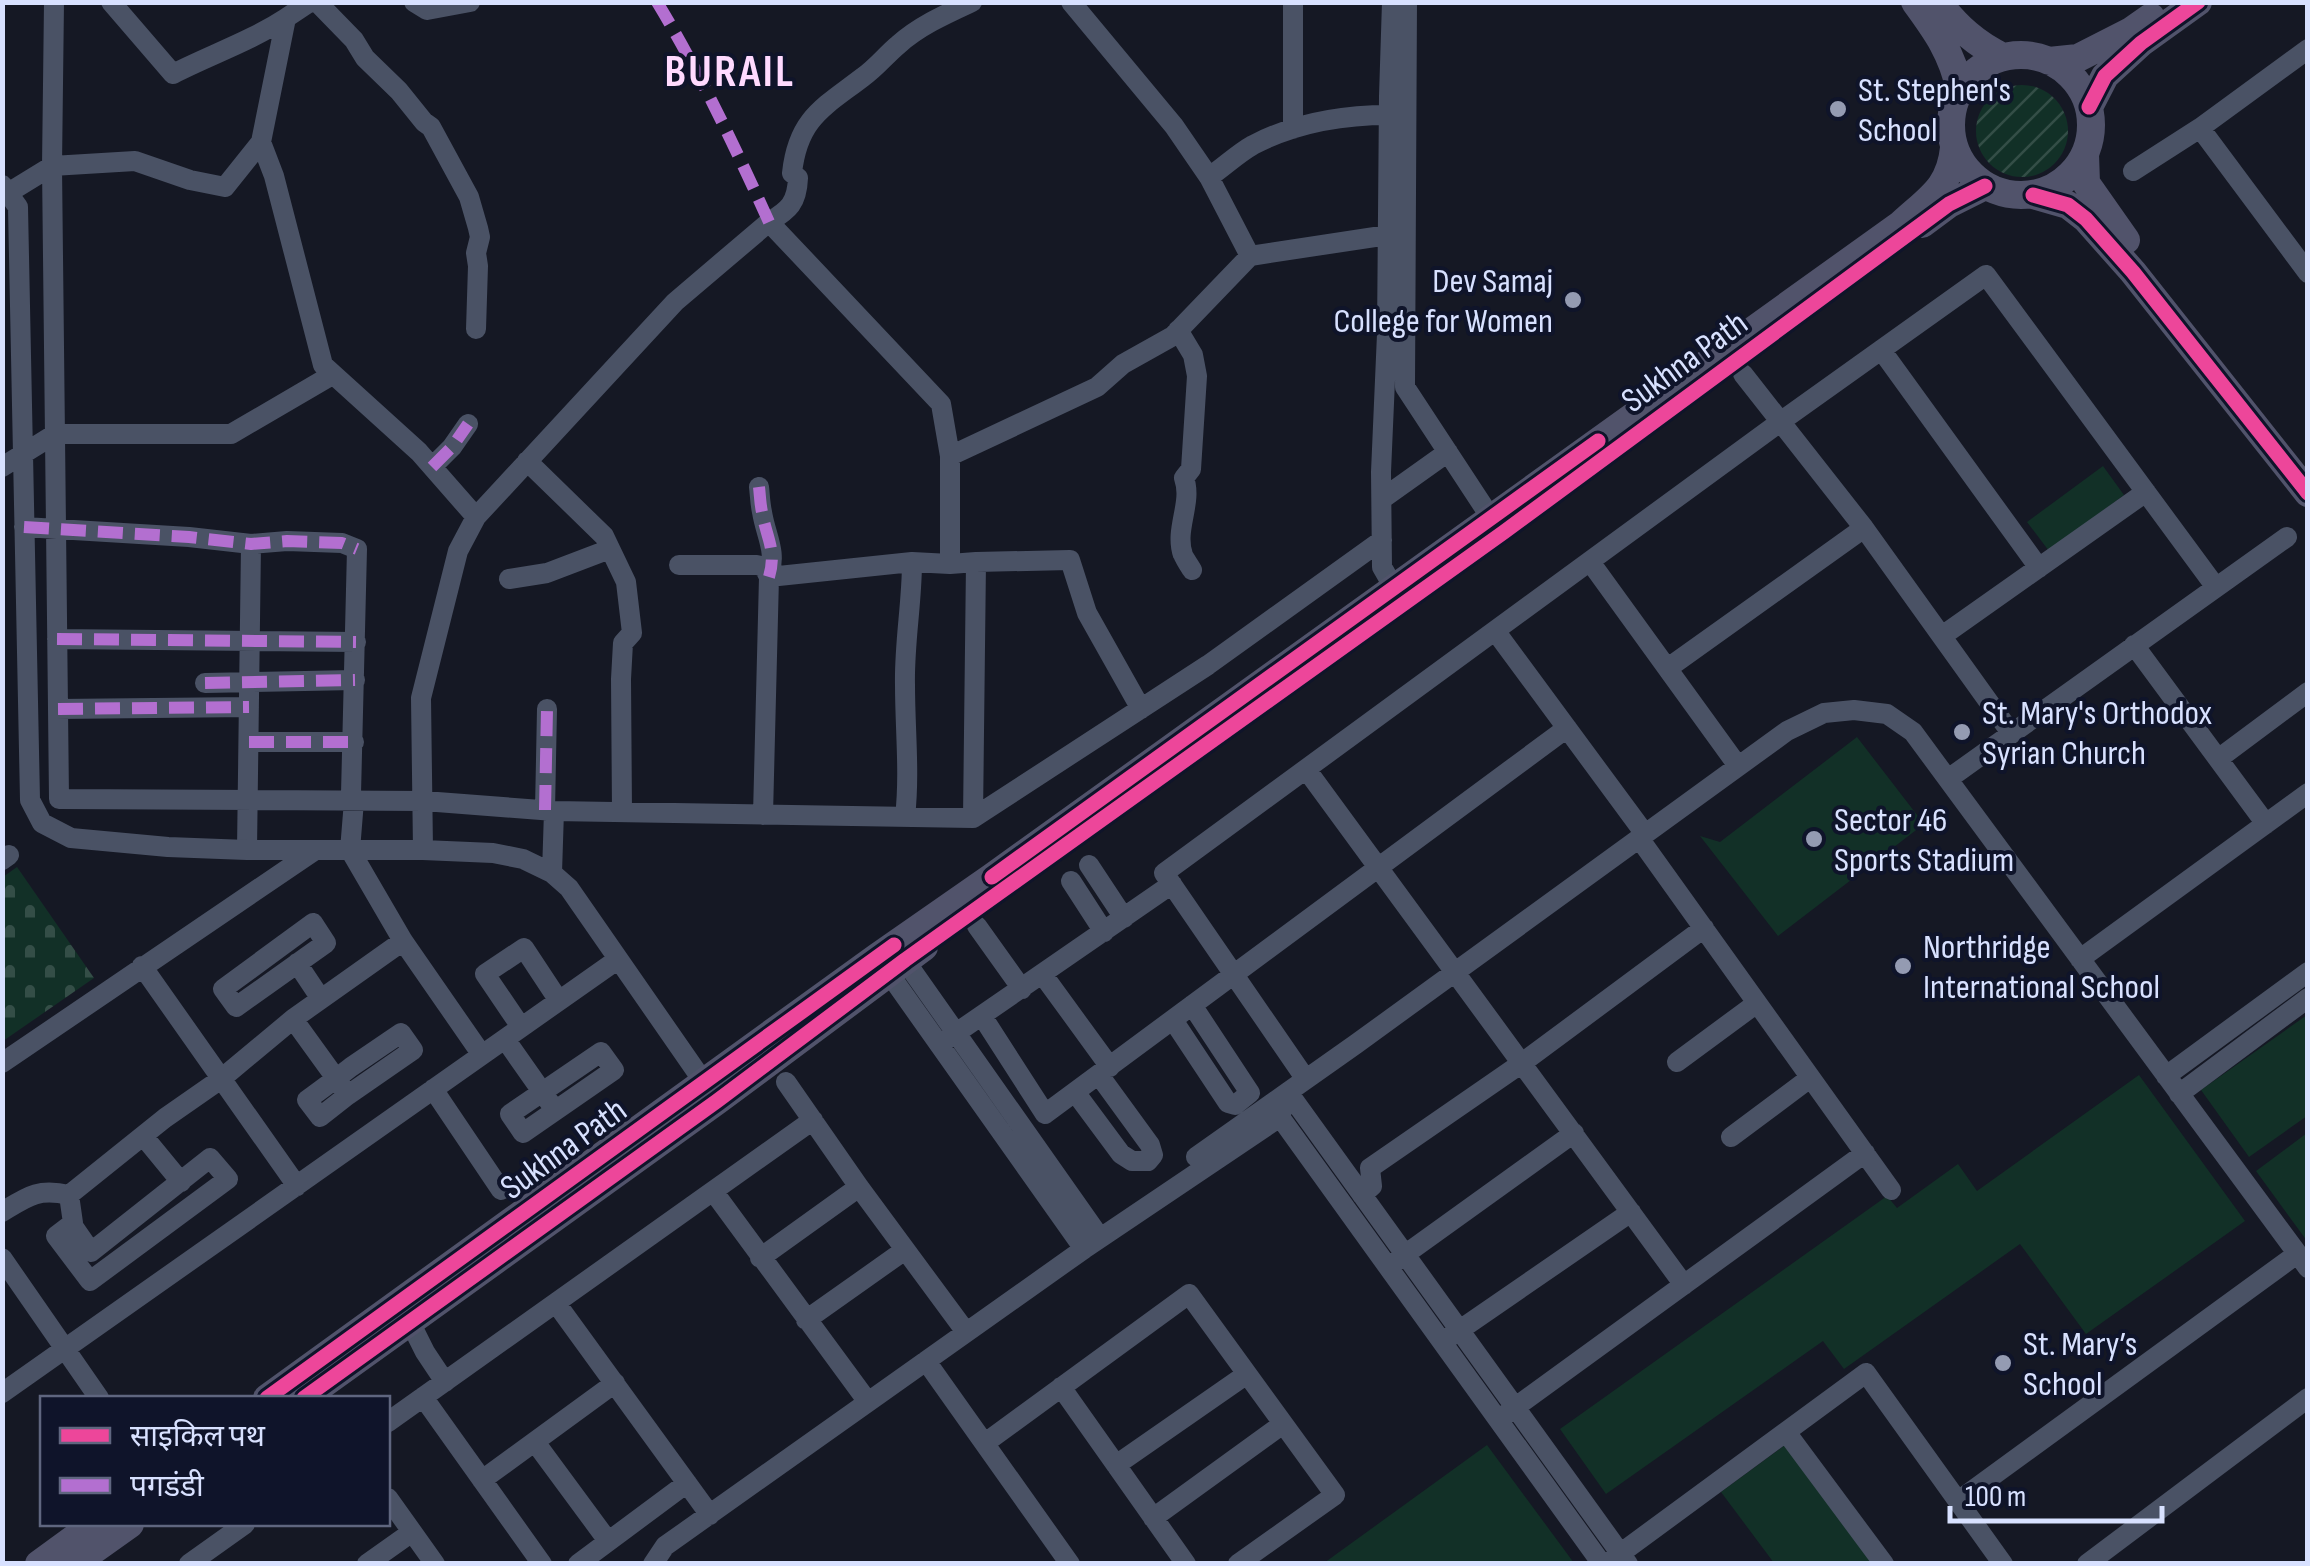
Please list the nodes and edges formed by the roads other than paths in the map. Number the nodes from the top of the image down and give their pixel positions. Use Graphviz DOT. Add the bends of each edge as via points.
graph roads {
  1 [pos="54,2"];
  2 [pos="111,2"];
  3 [pos="314,2"];
  4 [pos="414,2"];
  5 [pos="470,2"];
  6 [pos="972,2"];
  7 [pos="1072,2"];
  8 [pos="1293,2"];
  9 [pos="1392,2"];
  10 [pos="1408,2"];
  11 [pos="1914,2"];
  12 [pos="1938,2"];
  13 [pos="2170,2"];
  14 [pos="2198,2"];
  15 [pos="286,18"];
  16 [pos="2307,51"];
  17 [pos="2003,57"];
  18 [pos="2049,61"];
  19 [pos="1960,90"];
  20 [pos="2089,106"];
  21 [pos="1389,114"];
  22 [pos="2200,128"];
  23 [pos="1293,129"];
  24 [pos="261,142"];
  25 [pos="1954,148"];
  26 [pos="2086,154"];
  27 [pos="52,166"];
  28 [pos="2133,171"];
  29 [pos="1208,177"];
  30 [pos="1985,186"];
  31 [pos="5,189"];
  32 [pos="2033,195"];
  33 [pos="769,222"];
  34 [pos="1388,235"];
  35 [pos="1250,256"];
  36 [pos="2308,273"];
  37 [pos="476,330"];
  38 [pos="1178,330"];
  39 [pos="1882,351"];
  40 [pos="1743,374"];
  41 [pos="332,375"];
  42 [pos="1780,422"];
  43 [pos="468,424"];
  44 [pos="55,434"];
  45 [pos="22,452"];
  46 [pos="1448,452"];
  47 [pos="950,456"];
  48 [pos="527,461"];
  49 [pos="432,466"];
  50 [pos="2,467"];
  51 [pos="2308,470"];
  52 [pos="759,486"];
  53 [pos="2146,492"];
  54 [pos="2308,492"];
  55 [pos="1382,499"];
  56 [pos="476,517"];
  57 [pos="1491,518"];
  58 [pos="24,527"];
  59 [pos="56,528"];
  60 [pos="1864,528"];
  61 [pos="2287,537"];
  62 [pos="1382,540"];
  63 [pos="252,544"];
  64 [pos="610,549"];
  65 [pos="912,562"];
  66 [pos="976,562"];
  67 [pos="1590,563"];
  68 [pos="950,564"];
  69 [pos="679,565"];
  70 [pos="2039,568"];
  71 [pos="1192,570"];
  72 [pos="769,577"];
  73 [pos="509,579"];
  74 [pos="2215,586"];
  75 [pos="1394,588"];
  76 [pos="1496,632"];
  77 [pos="1942,636"];
  78 [pos="57,639"];
  79 [pos="250,641"];
  80 [pos="356,642"];
  81 [pos="2134,645"];
  82 [pos="1668,668"];
  83 [pos="355,680"];
  84 [pos="206,683"];
  85 [pos="249,683"];
  86 [pos="2308,692"];
  87 [pos="249,707"];
  88 [pos="547,708"];
  89 [pos="58,709"];
  90 [pos="1141,709"];
  91 [pos="1567,728"];
  92 [pos="2012,733"];
  93 [pos="248,742"];
  94 [pos="354,742"];
  95 [pos="2218,759"];
  96 [pos="1738,766"];
  97 [pos="1306,769"];
  98 [pos="1948,779"];
  99 [pos="2308,793"];
  100 [pos="248,800"];
  101 [pos="354,801"];
  102 [pos="424,801"];
  103 [pos="549,811"];
  104 [pos="622,812"];
  105 [pos="764,814"];
  106 [pos="905,817"];
  107 [pos="973,818"];
  108 [pos="2266,824"];
  109 [pos="1642,836"];
  110 [pos="246,850"];
  111 [pos="350,850"];
  112 [pos="422,850"];
  113 [pos="314,852"];
  114 [pos="1089,865"];
  115 [pos="1379,867"];
  116 [pos="552,873"];
  117 [pos="1071,881"];
  118 [pos="1172,884"];
  119 [pos="1124,918"];
  120 [pos="977,926"];
  121 [pos="1704,928"];
  122 [pos="1104,932"];
  123 [pos="403,942"];
  124 [pos="891,959"];
  125 [pos="2080,959"];
  126 [pos="617,960"];
  127 [pos="296,964"];
  128 [pos="142,966"];
  129 [pos="1456,972"];
  130 [pos="2308,972"];
  131 [pos="1234,974"];
  132 [pos="1043,975"];
  133 [pos="1022,989"];
  134 [pos="2308,998"];
  135 [pos="321,999"];
  136 [pos="559,1001"];
  137 [pos="1757,1003"];
  138 [pos="1192,1006"];
  139 [pos="982,1016"];
  140 [pos="293,1018"];
  141 [pos="1173,1020"];
  142 [pos="513,1033"];
  143 [pos="948,1039"];
  144 [pos="482,1056"];
  145 [pos="1677,1062"];
  146 [pos="2,1063"];
  147 [pos="1522,1063"];
  148 [pos="1104,1071"];
  149 [pos="1810,1078"];
  150 [pos="221,1079"];
  151 [pos="786,1082"];
  152 [pos="1296,1085"];
  153 [pos="2173,1085"];
  154 [pos="342,1087"];
  155 [pos="433,1090"];
  156 [pos="542,1092"];
  157 [pos="711,1092"];
  158 [pos="1075,1092"];
  159 [pos="556,1111"];
  160 [pos="1280,1117"];
  161 [pos="814,1120"];
  162 [pos="1574,1134"];
  163 [pos="144,1137"];
  164 [pos="1731,1137"];
  165 [pos="1864,1154"];
  166 [pos="181,1182"];
  167 [pos="296,1186"];
  168 [pos="859,1188"];
  169 [pos="501,1190"];
  170 [pos="1891,1190"];
  171 [pos="712,1192"];
  172 [pos="68,1195"];
  173 [pos="1362,1195"];
  174 [pos="2,1212"];
  175 [pos="1631,1212"];
  176 [pos="73,1223"];
  177 [pos="1094,1229"];
  178 [pos="1084,1248"];
  179 [pos="905,1250"];
  180 [pos="1406,1253"];
  181 [pos="2,1258"];
  182 [pos="760,1258"];
  183 [pos="2302,1261"];
  184 [pos="1388,1267"];
  185 [pos="1684,1285"];
  186 [pos="556,1302"];
  187 [pos="806,1320"];
  188 [pos="410,1322"];
  189 [pos="1460,1330"];
  190 [pos="966,1332"];
  191 [pos="1442,1343"];
  192 [pos="66,1349"];
  193 [pos="926,1361"];
  194 [pos="1247,1374"];
  195 [pos="445,1382"];
  196 [pos="615,1383"];
  197 [pos="1061,1388"];
  198 [pos="2,1393"];
  199 [pos="97,1396"];
  200 [pos="270,1396"];
  201 [pos="307,1396"];
  202 [pos="423,1397"];
  203 [pos="2308,1398"];
  204 [pos="868,1402"];
  205 [pos="1506,1413"];
  206 [pos="390,1421"];
  207 [pos="1283,1424"];
  208 [pos="1786,1432"];
  209 [pos="535,1442"];
  210 [pos="984,1443"];
  211 [pos="1116,1465"];
  212 [pos="482,1480"];
  213 [pos="687,1483"];
  214 [pos="390,1501"];
  215 [pos="1958,1502"];
  216 [pos="710,1514"];
  217 [pos="1153,1518"];
  218 [pos="91,1526"];
  219 [pos="127,1526"];
  220 [pos="242,1526"];
  221 [pos="412,1532"];
  222 [pos="608,1541"];
  223 [pos="1614,1561"];
  224 [pos="1068,1563"];
  225 [pos="39,1564"];
  226 [pos="74,1564"];
  227 [pos="189,1564"];
  228 [pos="367,1564"];
  229 [pos="435,1564"];
  230 [pos="542,1564"];
  231 [pos="578,1564"];
  232 [pos="653,1564"];
  233 [pos="1186,1564"];
  234 [pos="1238,1564"];
  235 [pos="1884,1564"];
  236 [pos="2003,1564"];
  237 [pos="2087,1564"];
  1 -- 27 [label="street"];
  2 -- 15 [label="street" via="173,74"];
  3 -- 15 [label="street"];
  3 -- 37 [label="street" via="431,127 470,197 480,237"];
  4 -- 5 [label="street" via="427,10"];
  6 -- 33 [label="street" via="914,32 811,118 794,154 797,194"];
  7 -- 29 [label="street"];
  8 -- 23 [label="street"];
  9 -- 21 [label="street"];
  10 -- 46 [label="street" via="1405,387"];
  11 -- 19 [label="main road" via="1942,38"];
  12 -- 17 [label="main road" via="1957,27"];
  13 -- 18 [label="main road" via="2078,58"];
  14 -- 20 [label="main road" via="2105,76"];
  15 -- 24 [label="street"];
  16 -- 22 [label="street"];
  17 -- 18 [label="main road"];
  17 -- 19 [label="main road" via="1978,69"];
  18 -- 20 [label="main road" via="2078,84"];
  19 -- 25 [label="main road" via="1951,118"];
  20 -- 26 [label="main road"];
  21 -- 23 [label="street"];
  21 -- 34 [label="street"];
  22 -- 28 [label="street"];
  22 -- 36 [label="street"];
  23 -- 29 [label="street" via="1254,144"];
  24 -- 27 [label="street" via="225,187 135,161"];
  24 -- 41 [label="street" via="323,365"];
  25 -- 30 [label="main road"];
  25 -- 57 [label="main road, Sukhna Path" via="1945,181 1901,224"];
  26 -- 32 [label="main road" via="2064,181"];
  26 -- 51 [label="main road" via="2092,193"];
  27 -- 31 [label="street"];
  27 -- 44 [label="street"];
  29 -- 35 [label="street"];
  30 -- 32 [label="main road"];
  30 -- 124 [label="main road, Sukhna Path" via="1950,204 1489,542"];
  31 -- 45 [label="street" via="18,207"];
  32 -- 54 [label="main road" via="2068,205 2086,219"];
  33 -- 47 [label="street" via="941,404"];
  33 -- 48 [label="street" via="675,302"];
  34 -- 35 [label="street"];
  34 -- 55 [label="street"];
  35 -- 38 [label="street"];
  38 -- 47 [label="street" via="1097,387"];
  38 -- 71 [label="street" via="1197,376 1182,528 1182,554"];
  39 -- 42 [label="street"];
  39 -- 53 [label="street" via="1986,276"];
  39 -- 70 [label="street"];
  40 -- 42 [label="street"];
  41 -- 44 [label="street" via="231,434"];
  41 -- 49 [label="street"];
  42 -- 60 [label="street"];
  42 -- 67 [label="street"];
  43 -- 49 [label="street"];
  44 -- 45 [label="street"];
  44 -- 59 [label="street"];
  45 -- 50 [label="street"];
  45 -- 58 [label="street"];
  46 -- 55 [label="street"];
  46 -- 57 [label="street"];
  47 -- 68 [label="street"];
  48 -- 56 [label="street"];
  48 -- 64 [label="street"];
  49 -- 56 [label="street"];
  52 -- 72 [label="street" via="771,541"];
  53 -- 70 [label="street"];
  53 -- 74 [label="street"];
  55 -- 62 [label="street"];
  56 -- 102 [label="street" via="458,551 421,698"];
  57 -- 75 [label="main road, Sukhna Path"];
  58 -- 59 [label="street"];
  58 -- 110 [label="street" via="30,800 42,823 71,838"];
  59 -- 63 [label="street"];
  59 -- 78 [label="street"];
  60 -- 77 [label="street"];
  60 -- 82 [label="street"];
  61 -- 74 [label="street"];
  62 -- 75 [label="street" via="1382,567"];
  62 -- 90 [label="street"];
  63 -- 79 [label="street"];
  63 -- 80 [label="street" via="342,542 357,549"];
  64 -- 73 [label="street"];
  64 -- 104 [label="street" via="626,582 632,633 623,643"];
  65 -- 68 [label="street"];
  65 -- 72 [label="street"];
  65 -- 106 [label="street"];
  66 -- 68 [label="street"];
  66 -- 90 [label="street" via="1070,560 1088,613"];
  66 -- 107 [label="street"];
  67 -- 76 [label="street"];
  67 -- 82 [label="street"];
  69 -- 72 [label="street" via="757,565"];
  70 -- 77 [label="street"];
  72 -- 105 [label="street"];
  74 -- 81 [label="street"];
  75 -- 124 [label="main road, Sukhna Path" via="992,878"];
  76 -- 91 [label="street"];
  76 -- 97 [label="street"];
  77 -- 92 [label="street"];
  78 -- 79 [label="street"];
  78 -- 89 [label="street"];
  79 -- 80 [label="street"];
  79 -- 85 [label="street"];
  80 -- 83 [label="street"];
  81 -- 92 [label="street"];
  81 -- 95 [label="street"];
  82 -- 96 [label="street"];
  83 -- 85 [label="street"];
  83 -- 94 [label="street"];
  84 -- 85 [label="street"];
  85 -- 87 [label="street"];
  86 -- 95 [label="street"];
  87 -- 89 [label="street"];
  87 -- 93 [label="street"];
  88 -- 103 [label="street"];
  89 -- 100 [label="street" via="59,799"];
  90 -- 107 [label="street"];
  91 -- 109 [label="street"];
  91 -- 115 [label="street"];
  92 -- 98 [label="street"];
  93 -- 94 [label="street"];
  93 -- 100 [label="street"];
  94 -- 101 [label="street"];
  95 -- 108 [label="street"];
  96 -- 98 [label="street" via="1787,730 1824,713 1854,710 1887,714 1913,732"];
  96 -- 109 [label="street"];
  97 -- 115 [label="street"];
  97 -- 118 [label="street" via="1164,873"];
  98 -- 125 [label="street"];
  99 -- 108 [label="street"];
  100 -- 101 [label="street"];
  100 -- 110 [label="street"];
  101 -- 102 [label="street"];
  101 -- 111 [label="street"];
  102 -- 103 [label="street"];
  102 -- 112 [label="street"];
  103 -- 104 [label="street"];
  103 -- 116 [label="street"];
  104 -- 105 [label="street"];
  105 -- 106 [label="street"];
  106 -- 107 [label="street"];
  108 -- 125 [label="street"];
  109 -- 121 [label="street"];
  109 -- 129 [label="street"];
  110 -- 113 [label="street"];
  111 -- 112 [label="street"];
  111 -- 113 [label="street"];
  111 -- 123 [label="street"];
  112 -- 116 [label="street" via="493,853"];
  113 -- 128 [label="street"];
  114 -- 119 [label="street"];
  115 -- 129 [label="street"];
  115 -- 131 [label="street"];
  116 -- 126 [label="street"];
  117 -- 122 [label="street"];
  118 -- 119 [label="street"];
  118 -- 131 [label="street"];
  119 -- 122 [label="street"];
  120 -- 133 [label="street"];
  121 -- 137 [label="street"];
  121 -- 147 [label="street"];
  122 -- 132 [label="street"];
  123 -- 135 [label="street"];
  123 -- 144 [label="street"];
  124 -- 143 [label="street"];
  124 -- 157 [label="main road, Sukhna Path"];
  125 -- 153 [label="street"];
  126 -- 136 [label="street"];
  126 -- 157 [label="street"];
  127 -- 127 [label="street" via="236,1006 223,989 314,923 326,943"];
  127 -- 135 [label="street"];
  128 -- 146 [label="street"];
  128 -- 150 [label="street"];
  129 -- 147 [label="street"];
  129 -- 152 [label="street"];
  130 -- 153 [label="street"];
  131 -- 138 [label="street"];
  131 -- 152 [label="street"];
  132 -- 133 [label="street"];
  132 -- 148 [label="street"];
  133 -- 139 [label="street"];
  134 -- 153 [label="street"];
  135 -- 140 [label="street"];
  136 -- 142 [label="street"];
  136 -- 142 [label="street" via="524,948 485,974"];
  137 -- 145 [label="street"];
  137 -- 149 [label="street"];
  138 -- 141 [label="street"];
  138 -- 141 [label="street" via="1250,1094 1245,1100 1228,1103"];
  139 -- 143 [label="street"];
  139 -- 158 [label="street" via="1045,1114"];
  140 -- 150 [label="street"];
  140 -- 154 [label="street"];
  141 -- 148 [label="street"];
  142 -- 144 [label="street"];
  142 -- 156 [label="street"];
  143 -- 177 [label="street"];
  143 -- 178 [label="street"];
  144 -- 155 [label="street"];
  147 -- 162 [label="street"];
  147 -- 173 [label="street" via="1370,1168 1372,1186"];
  148 -- 158 [label="street"];
  148 -- 158 [label="street" via="1150,1144 1148,1162 1122,1154"];
  149 -- 164 [label="street"];
  149 -- 165 [label="street"];
  150 -- 163 [label="street"];
  150 -- 167 [label="street"];
  151 -- 161 [label="street"];
  152 -- 160 [label="street"];
  152 -- 173 [label="street"];
  152 -- 177 [label="street"];
  153 -- 183 [label="street"];
  155 -- 167 [label="street"];
  155 -- 169 [label="street"];
  156 -- 159 [label="street"];
  156 -- 159 [label="street" via="510,1114 523,1133"];
  156 -- 159 [label="street" via="601,1052 614,1070"];
  157 -- 188 [label="main road, Sukhna Path"];
  157 -- 200 [label="main road, Sukhna Path"];
  160 -- 178 [label="street"];
  160 -- 184 [label="street"];
  161 -- 168 [label="street"];
  161 -- 171 [label="street"];
  162 -- 175 [label="street"];
  162 -- 180 [label="street"];
  163 -- 166 [label="street"];
  163 -- 172 [label="street"];
  165 -- 170 [label="street"];
  165 -- 185 [label="street"];
  166 -- 176 [label="street" via="91,1252"];
  166 -- 176 [label="street" via="210,1158 228,1179 90,1282 56,1236"];
  167 -- 192 [label="street"];
  168 -- 179 [label="street"];
  168 -- 182 [label="street"];
  171 -- 182 [label="street"];
  171 -- 186 [label="street"];
  172 -- 174 [label="street" via="48,1190"];
  172 -- 176 [label="street"];
  173 -- 180 [label="street"];
  175 -- 185 [label="street"];
  175 -- 189 [label="street"];
  177 -- 178 [label="street"];
  178 -- 190 [label="street"];
  179 -- 187 [label="street"];
  179 -- 190 [label="street"];
  180 -- 184 [label="street"];
  180 -- 189 [label="street"];
  181 -- 192 [label="street"];
  182 -- 187 [label="street"];
  183 -- 215 [label="street"];
  184 -- 191 [label="street"];
  185 -- 205 [label="street"];
  186 -- 195 [label="street"];
  186 -- 196 [label="street"];
  187 -- 204 [label="street"];
  188 -- 195 [label="street"];
  188 -- 201 [label="main road, Sukhna Path"];
  189 -- 191 [label="street"];
  189 -- 205 [label="street"];
  190 -- 193 [label="street"];
  191 -- 205 [label="street"];
  192 -- 198 [label="street"];
  192 -- 199 [label="street"];
  193 -- 204 [label="street"];
  193 -- 210 [label="street"];
  194 -- 197 [label="street" via="1189,1294"];
  194 -- 207 [label="street"];
  194 -- 211 [label="street"];
  195 -- 202 [label="street"];
  196 -- 209 [label="street"];
  196 -- 213 [label="street"];
  197 -- 210 [label="street"];
  197 -- 211 [label="street"];
  202 -- 206 [label="street"];
  202 -- 212 [label="street"];
  203 -- 237 [label="street"];
  204 -- 216 [label="street"];
  205 -- 223 [label="street"];
  207 -- 217 [label="street"];
  207 -- 234 [label="street" via="1335,1495"];
  208 -- 215 [label="street" via="1866,1374"];
  208 -- 223 [label="street"];
  208 -- 235 [label="street"];
  209 -- 212 [label="street"];
  209 -- 222 [label="street"];
  210 -- 224 [label="street"];
  211 -- 217 [label="street"];
  212 -- 230 [label="street"];
  213 -- 216 [label="street"];
  213 -- 222 [label="street"];
  214 -- 221 [label="street"];
  215 -- 236 [label="street"];
  216 -- 232 [label="street" via="665,1546"];
  217 -- 233 [label="street"];
  218 -- 225 [label="main road"];
  219 -- 226 [label="main road"];
  220 -- 227 [label="street"];
  221 -- 228 [label="street"];
  221 -- 229 [label="street"];
  222 -- 231 [label="street"];
}
